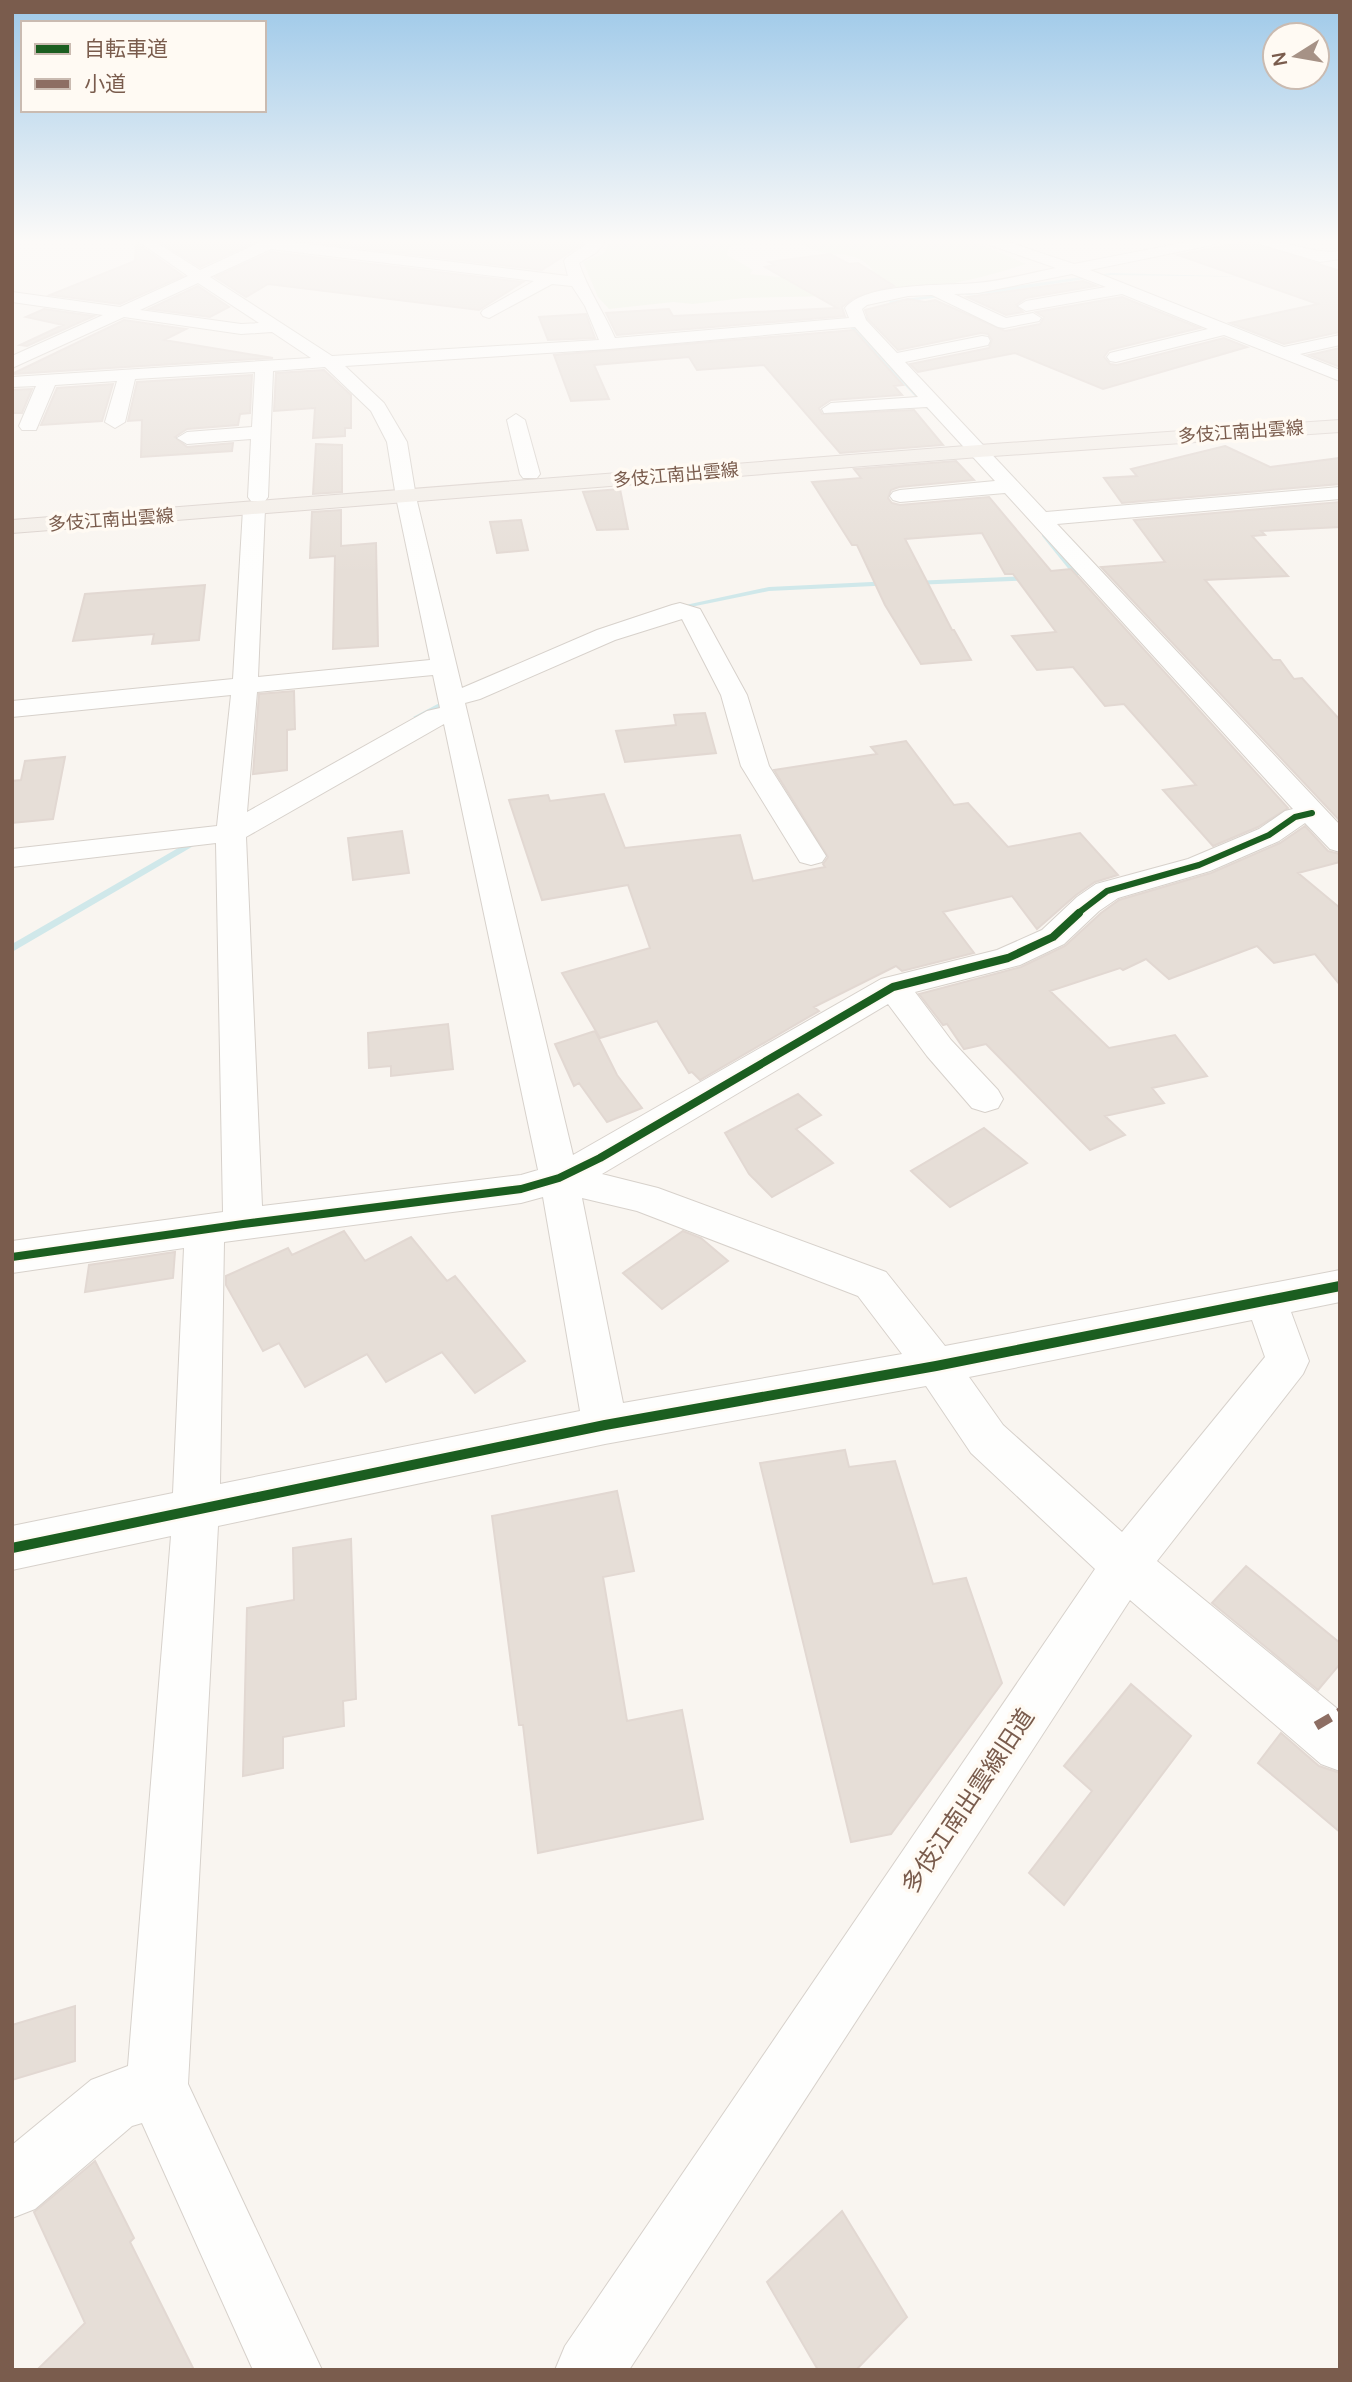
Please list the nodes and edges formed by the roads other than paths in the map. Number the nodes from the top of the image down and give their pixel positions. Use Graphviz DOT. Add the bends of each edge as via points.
graph roads {
  1 [pos="35,352"];
  2 [pos="314,352"];
  3 [pos="482,352"];
  4 [pos="887,352"];
  5 [pos="927,352"];
  6 [pos="1136,352"];
  7 [pos="1284,352"];
  8 [pos="1280,353"];
  9 [pos="1116,357"];
  10 [pos="893,359"];
  11 [pos="329,362"];
  12 [pos="12,363"];
  13 [pos="264,366"];
  14 [pos="128,374"];
  15 [pos="1340,376"];
  16 [pos="48,379"];
  17 [pos="12,382"];
  18 [pos="932,401"];
  19 [pos="831,409"];
  20 [pos="1340,415"];
  21 [pos="516,420"];
  22 [pos="115,422"];
  23 [pos="29,426"];
  24 [pos="1340,426"];
  25 [pos="261,432"];
  26 [pos="187,438"];
  27 [pos="974,446"];
  28 [pos="530,474"];
  29 [pos="1012,486"];
  30 [pos="405,491"];
  31 [pos="1340,492"];
  32 [pos="900,496"];
  33 [pos="256,503"];
  34 [pos="12,515"];
  35 [pos="1042,519"];
  36 [pos="12,527"];
  37 [pos="446,666"];
  38 [pos="245,687"];
  39 [pos="454,705"];
  40 [pos="12,709"];
  41 [pos="1319,805"];
  42 [pos="231,833"];
  43 [pos="1340,843"];
  44 [pos="811,856"];
  45 [pos="12,858"];
  46 [pos="893,988"];
  47 [pos="985,1100"];
  48 [pos="559,1178"];
  49 [pos="224,1227"];
  50 [pos="12,1257"];
  51 [pos="1340,1286"];
  52 [pos="1266,1302"];
  53 [pos="936,1366"];
  54 [pos="605,1425"];
  55 [pos="196,1511"];
  56 [pos="12,1548"];
  57 [pos="1125,1565"];
  58 [pos="1340,1745"];
  59 [pos="157,2087"];
  60 [pos="12,2186"];
  61 [pos="289,2370"];
  62 [pos="589,2370"];
  1 -- 12 [label="street"];
  2 -- 11 [label="street"];
  3 -- 11 [label="street"];
  4 -- 10 [label="street"];
  5 -- 10 [label="street"];
  6 -- 9 [label="street"];
  7 -- 8 [label="street"];
  8 -- 15 [label="street"];
  10 -- 18 [label="street"];
  11 -- 13 [label="street"];
  11 -- 30 [label="street" via="378,405 397,442"];
  13 -- 14 [label="street"];
  13 -- 25 [label="street"];
  14 -- 16 [label="street"];
  14 -- 22 [label="street"];
  16 -- 17 [label="street"];
  16 -- 23 [label="street"];
  18 -- 19 [label="street"];
  18 -- 27 [label="street"];
  20 -- 27 [label="main road, 多伎江南出雲線"];
  21 -- 28 [label="street"];
  24 -- 27 [label="main road, 多伎江南出雲線"];
  25 -- 26 [label="street"];
  25 -- 33 [label="street"];
  27 -- 28 [label="main road, 多伎江南出雲線"];
  27 -- 29 [label="street"];
  27 -- 30 [label="main road, 多伎江南出雲線"];
  28 -- 30 [label="main road, 多伎江南出雲線"];
  29 -- 32 [label="street"];
  29 -- 35 [label="street"];
  30 -- 33 [label="main road, 多伎江南出雲線"];
  30 -- 37 [label="street"];
  31 -- 35 [label="street"];
  33 -- 34 [label="main road, 多伎江南出雲線"];
  33 -- 36 [label="main road, 多伎江南出雲線"];
  33 -- 38 [label="street"];
  35 -- 41 [label="street"];
  37 -- 38 [label="street"];
  37 -- 39 [label="street"];
  38 -- 40 [label="street"];
  38 -- 42 [label="street"];
  39 -- 42 [label="street"];
  39 -- 44 [label="street" via="606,635 680,610 692,614 734,695 755,766"];
  39 -- 48 [label="street"];
  41 -- 43 [label="street"];
  41 -- 46 [label="street" via="1269,835 1199,865 1107,891 1053,937 1008,958"];
  42 -- 45 [label="street"];
  42 -- 49 [label="street"];
  46 -- 47 [label="street"];
  46 -- 48 [label="street"];
  48 -- 49 [label="street" via="521,1189"];
  48 -- 53 [label="street" via="644,1198 872,1284"];
  48 -- 54 [label="street"];
  49 -- 50 [label="street"];
  49 -- 55 [label="street"];
  51 -- 52 [label="street"];
  52 -- 53 [label="street"];
  52 -- 57 [label="street, 多伎江南出雲線旧道" via="1288,1361"];
  53 -- 54 [label="street"];
  53 -- 57 [label="street" via="987,1438"];
  54 -- 55 [label="street"];
  55 -- 56 [label="street"];
  55 -- 59 [label="street"];
  57 -- 58 [label="street"];
  57 -- 62 [label="street, 多伎江南出雲線旧道"];
  59 -- 60 [label="street" via="113,2102"];
  59 -- 61 [label="street"];
}
